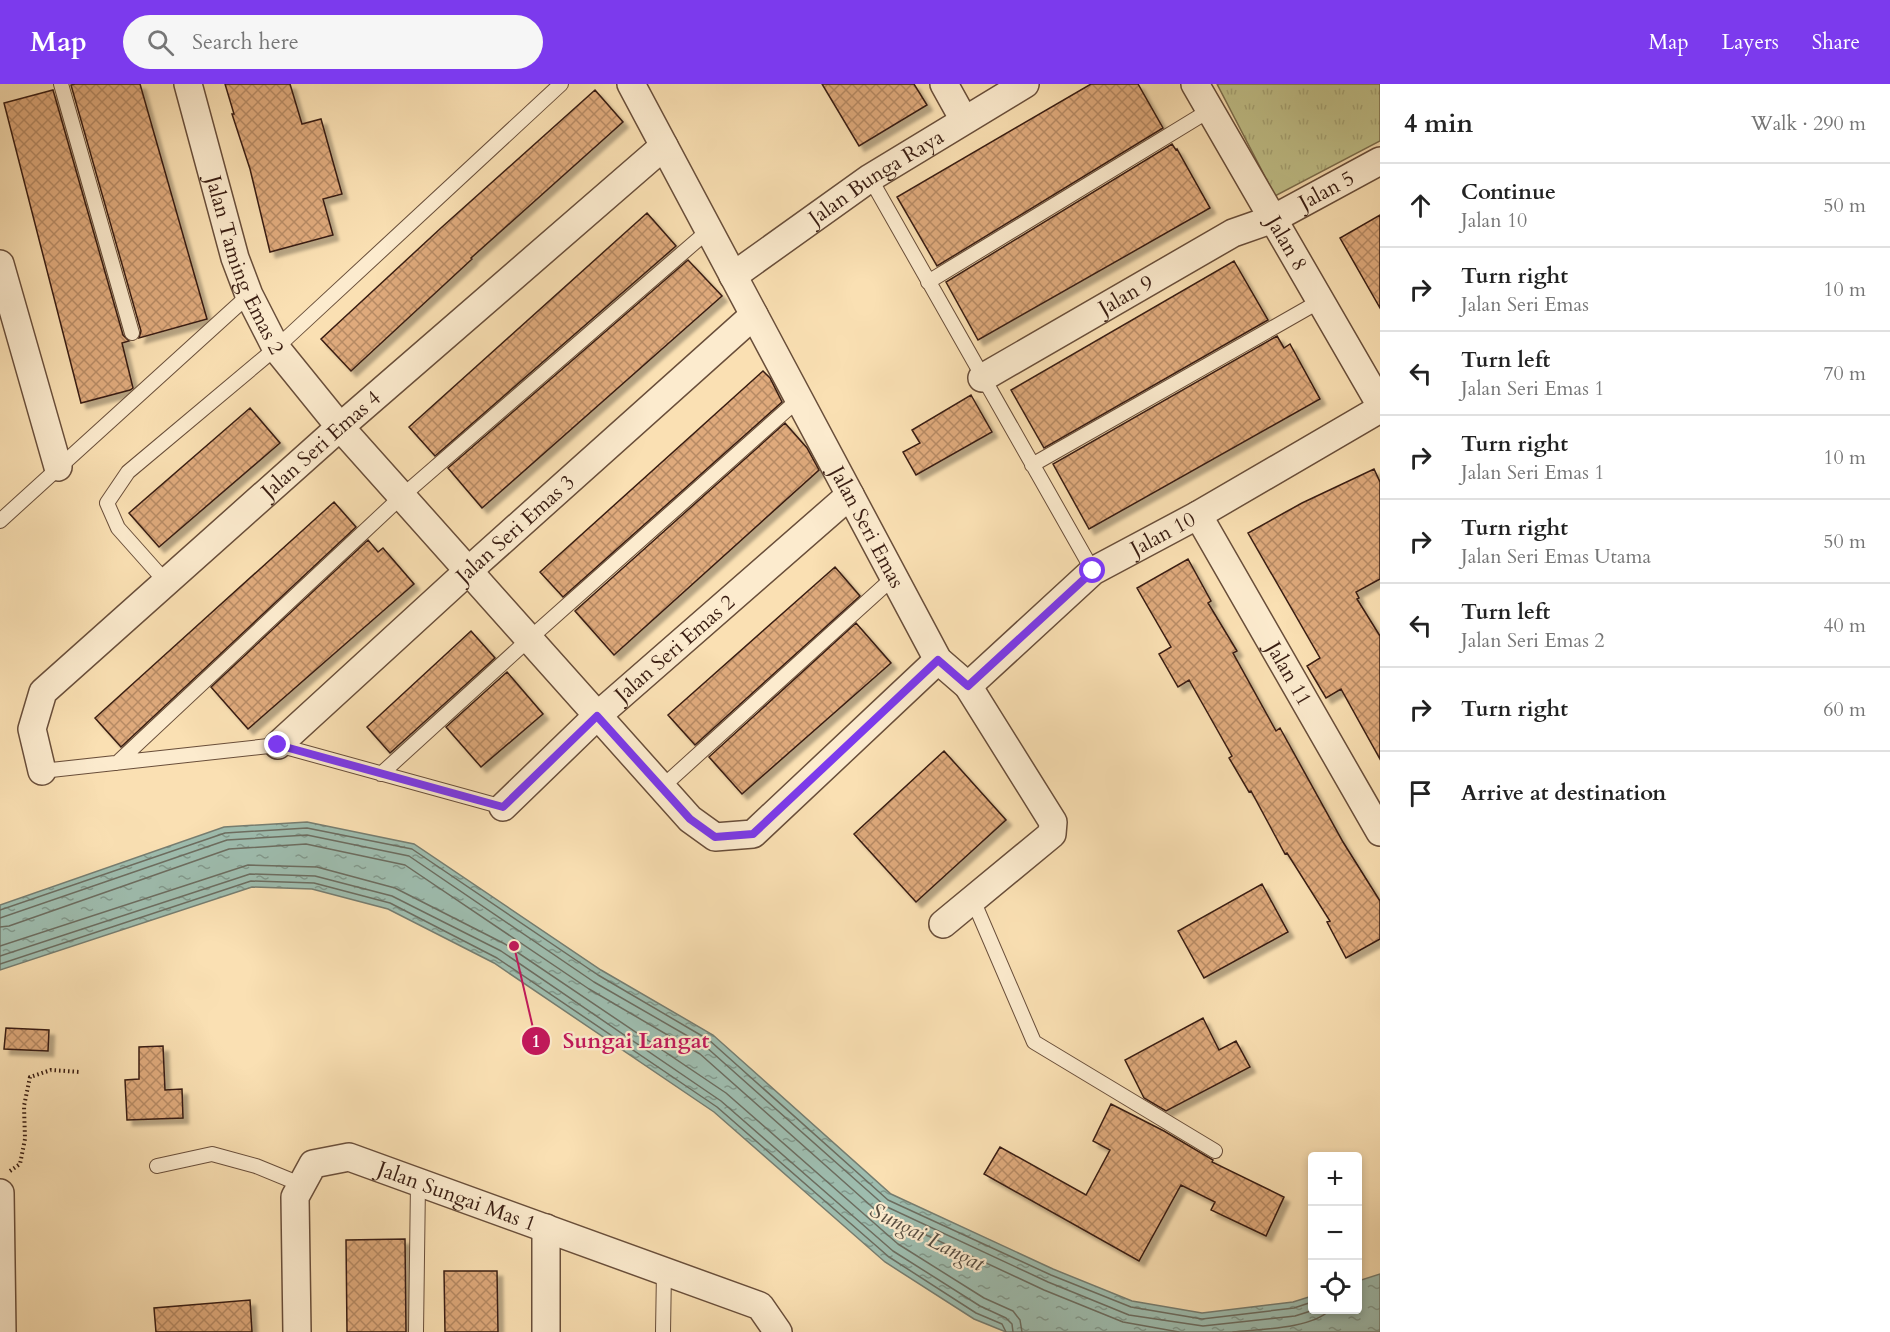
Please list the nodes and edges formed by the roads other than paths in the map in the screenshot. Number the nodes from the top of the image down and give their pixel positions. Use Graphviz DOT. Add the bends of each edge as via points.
graph roads {
  1 [pos="61,84"];
  2 [pos="188,84"];
  3 [pos="561,84"];
  4 [pos="631,84"];
  5 [pos="944,84"];
  6 [pos="1025,84"];
  7 [pos="1195,84"];
  8 [pos="1210,110"];
  9 [pos="964,120"];
  10 [pos="664,146"];
  11 [pos="1377,169"];
  12 [pos="870,178"];
  13 [pos="1273,219"];
  14 [pos="709,230"];
  15 [pos="0,264"];
  16 [pos="733,276"];
  17 [pos="928,282"];
  18 [pos="249,295"];
  19 [pos="1320,301"];
  20 [pos="754,315"];
  21 [pos="132,333"];
  22 [pos="276,348"];
  23 [pos="982,378"];
  24 [pos="799,399"];
  25 [pos="1380,404"];
  26 [pos="1380,409"];
  27 [pos="340,427"];
  28 [pos="1032,465"];
  29 [pos="58,467"];
  30 [pos="850,495"];
  31 [pos="401,496"];
  32 [pos="1198,514"];
  33 [pos="0,520"];
  34 [pos="1093,571"];
  35 [pos="467,572"];
  36 [pos="894,577"];
  37 [pos="166,582"];
  38 [pos="528,640"];
  39 [pos="938,660"];
  40 [pos="968,686"];
  41 [pos="597,716"];
  42 [pos="278,745"];
  43 [pos="117,763"];
  44 [pos="42,771"];
  45 [pos="381,774"];
  46 [pos="661,788"];
  47 [pos="503,807"];
  48 [pos="1380,832"];
  49 [pos="973,900"];
  50 [pos="943,924"];
  51 [pos="1215,1151"];
  52 [pos="157,1166"];
  53 [pos="418,1183"];
  54 [pos="300,1184"];
  55 [pos="3,1187"];
  56 [pos="546,1228"];
  57 [pos="664,1271"];
  58 [pos="2,1332"];
  59 [pos="297,1332"];
  60 [pos="416,1332"];
  61 [pos="546,1332"];
  62 [pos="663,1332"];
  63 [pos="778,1332"];
  1 -- 21 [label="lane"];
  2 -- 18 [label="street, Jalan Taming Emas 2" via="235,258"];
  3 -- 22 [label="lane"];
  4 -- 10 [label="street, Jalan Seri Emas"];
  5 -- 9 [label="street"];
  6 -- 9 [label="street, Jalan Bunga Raya"];
  7 -- 8 [label="street, Jalan 8"];
  8 -- 13 [label="street, Jalan 8"];
  8 -- 17 [label="lane"];
  9 -- 12 [label="street, Jalan Bunga Raya"];
  10 -- 14 [label="street, Jalan Seri Emas"];
  10 -- 27 [label="street, Jalan Seri Emas 4"];
  11 -- 13 [label="street, Jalan 5"];
  12 -- 16 [label="street, Jalan Bunga Raya"];
  12 -- 17 [label="lane"];
  13 -- 19 [label="street, Jalan 8"];
  13 -- 23 [label="street, Jalan 9" via="1233,233"];
  14 -- 16 [label="street, Jalan Seri Emas"];
  14 -- 31 [label="lane"];
  15 -- 29 [label="street"];
  16 -- 20 [label="street, Jalan Seri Emas"];
  17 -- 23 [label="lane"];
  18 -- 22 [label="street, Jalan Taming Emas 2"];
  18 -- 29 [label="lane"];
  19 -- 25 [label="street, Jalan 8"];
  19 -- 28 [label="lane"];
  20 -- 24 [label="street, Jalan Seri Emas"];
  20 -- 35 [label="street, Jalan Seri Emas 3"];
  22 -- 27 [label="street, Jalan Taming Emas 2"];
  22 -- 37 [label="lane" via="128,472 106,503 118,528"];
  23 -- 28 [label="lane"];
  24 -- 30 [label="street, Jalan Seri Emas"];
  24 -- 38 [label="lane"];
  26 -- 32 [label="street, Jalan 10"];
  27 -- 31 [label="street, Jalan Taming Emas 2"];
  27 -- 37 [label="street, Jalan Seri Emas 4"];
  28 -- 34 [label="lane"];
  29 -- 33 [label="lane"];
  30 -- 36 [label="street, Jalan Seri Emas"];
  30 -- 41 [label="street, Jalan Seri Emas 2"];
  31 -- 35 [label="street, Jalan Taming Emas 2"];
  31 -- 43 [label="lane"];
  32 -- 34 [label="street, Jalan 10"];
  32 -- 48 [label="street, Jalan 11"];
  34 -- 40 [label="street, Jalan 10"];
  35 -- 38 [label="street, Jalan Taming Emas 2"];
  35 -- 42 [label="street, Jalan Seri Emas 3"];
  36 -- 39 [label="street, Jalan Seri Emas"];
  36 -- 46 [label="lane"];
  37 -- 44 [label="street, Jalan Seri Emas 4" via="43,692 32,729"];
  38 -- 41 [label="street, Jalan Taming Emas 2"];
  38 -- 45 [label="lane"];
  39 -- 40 [label="street, Jalan Seri Emas"];
  39 -- 46 [label="street, Jalan Taming Emas 2" via="753,834 715,837 690,819"];
  40 -- 49 [label="street, Jalan Seri Emas" via="1053,822 1052,834"];
  41 -- 46 [label="street, Jalan Taming Emas 2"];
  41 -- 47 [label="street, Jalan Seri Emas 2"];
  42 -- 43 [label="lane"];
  42 -- 45 [label="lane"];
  43 -- 44 [label="lane"];
  45 -- 47 [label="lane"];
  49 -- 50 [label="street, Jalan Seri Emas"];
  49 -- 51 [label="lane" via="1034,1042"];
  52 -- 54 [label="lane" via="212,1154"];
  53 -- 54 [label="street, Jalan Sungai Mas 1" via="349,1157 313,1164"];
  53 -- 56 [label="street, Jalan Sungai Mas 1"];
  53 -- 60 [label="lane"];
  54 -- 59 [label="street" via="295,1197"];
  55 -- 58 [label="street"];
  56 -- 57 [label="street, Jalan Sungai Mas 1"];
  56 -- 61 [label="street"];
  57 -- 62 [label="lane"];
  57 -- 63 [label="street, Jalan Sungai Mas 1" via="760,1306"];
}
